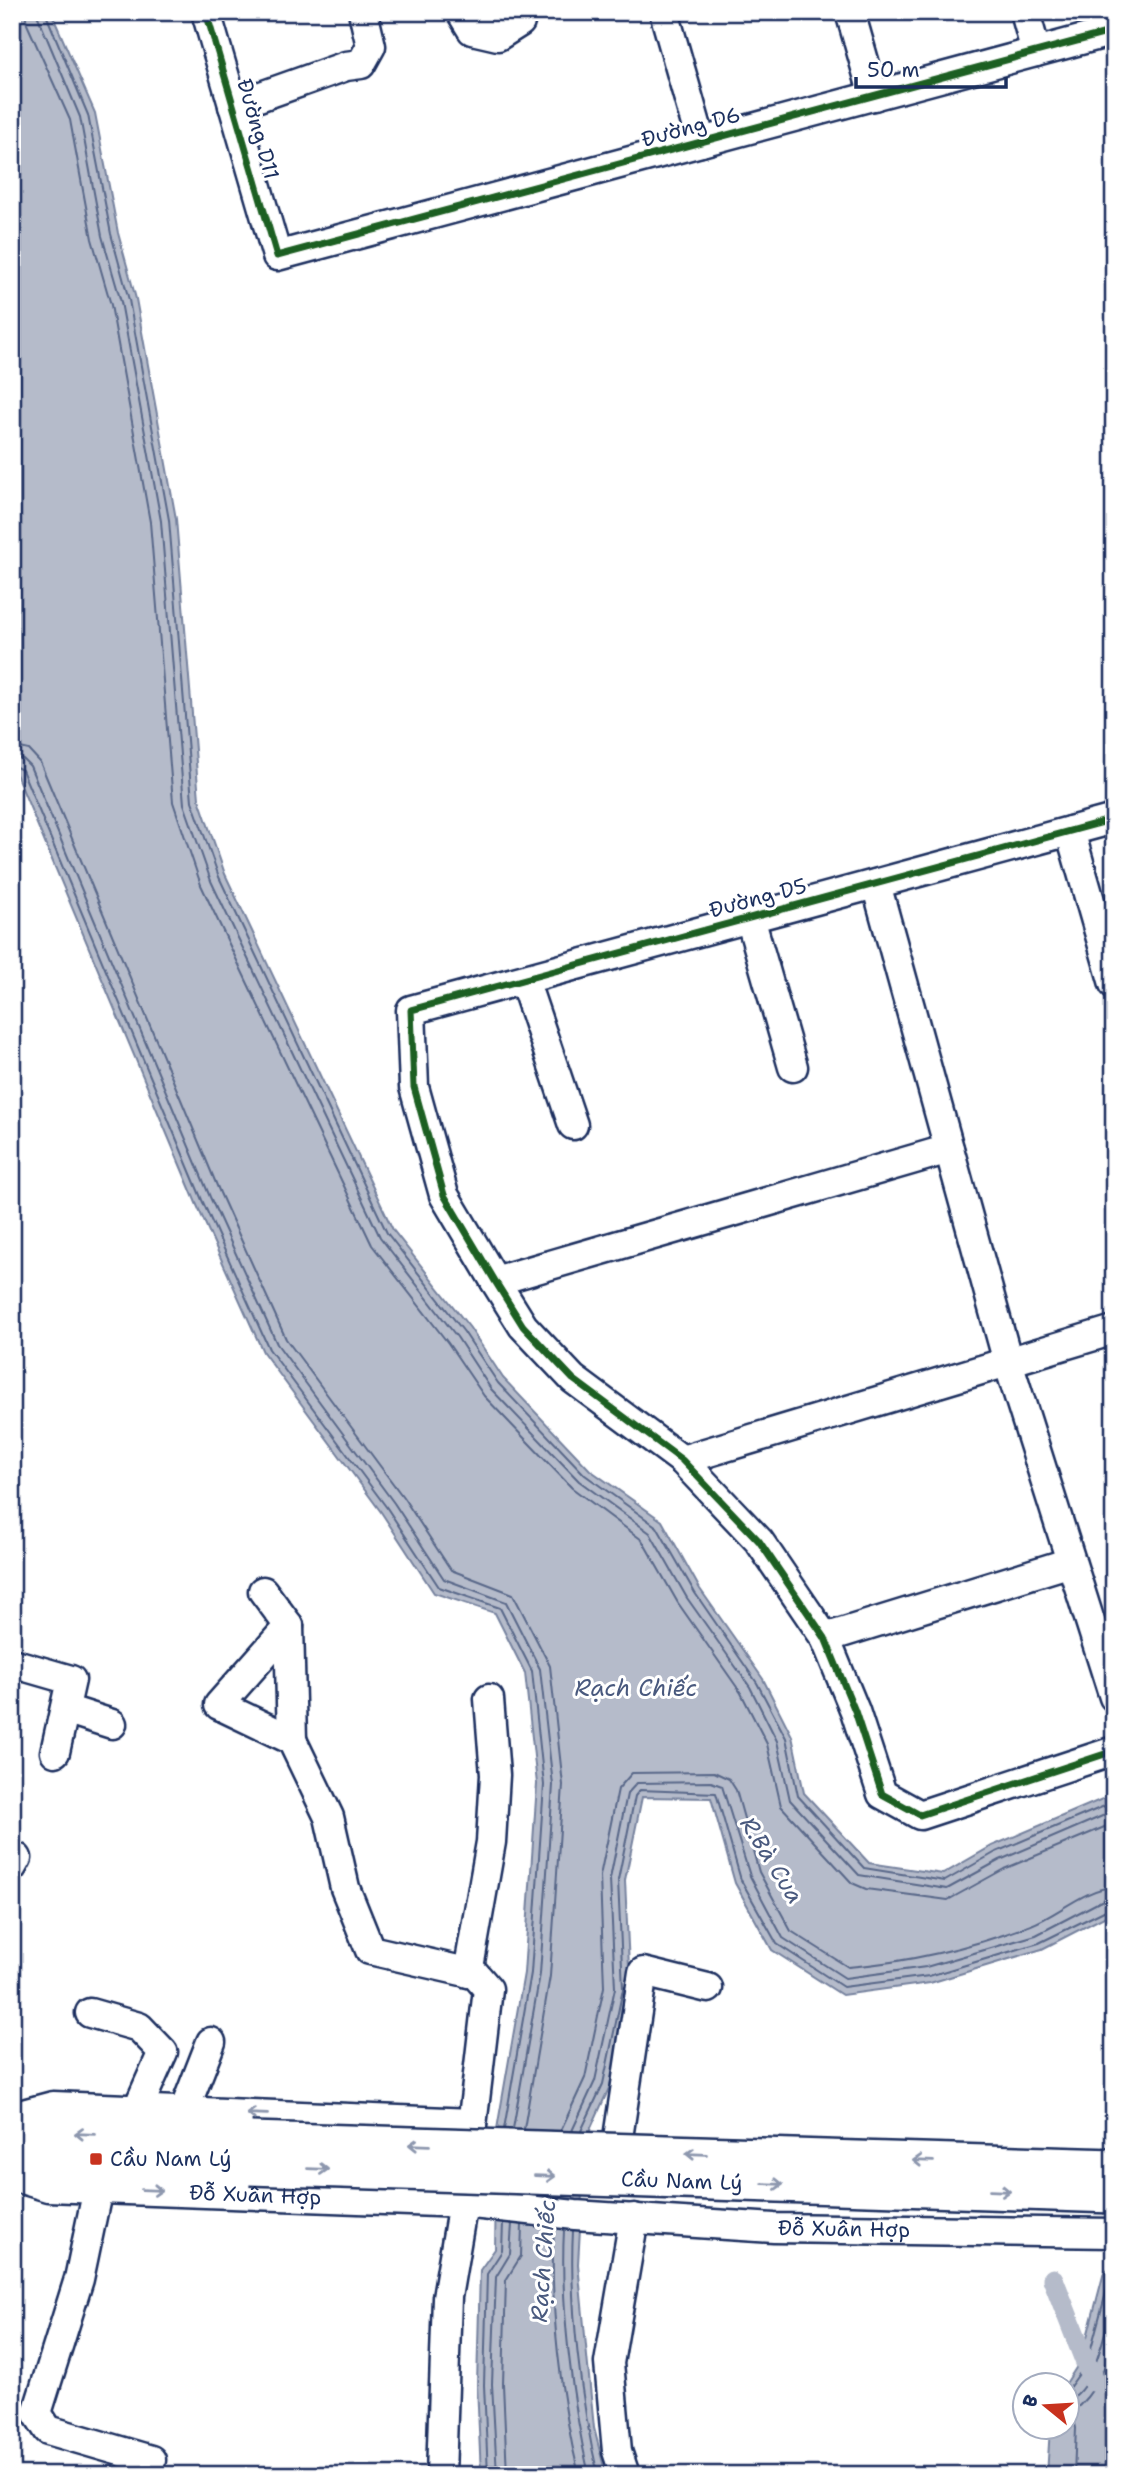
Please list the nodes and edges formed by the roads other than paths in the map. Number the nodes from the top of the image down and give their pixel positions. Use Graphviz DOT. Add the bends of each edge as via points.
graph roads {
  1 [pos="206,12"];
  2 [pos="363,12"];
  3 [pos="461,12"];
  4 [pos="522,12"];
  5 [pos="664,12"];
  6 [pos="850,12"];
  7 [pos="1025,12"];
  8 [pos="1114,31"];
  9 [pos="1036,52"];
  10 [pos="874,96"];
  11 [pos="233,106"];
  12 [pos="701,142"];
  13 [pos="276,256"];
  14 [pos="1114,819"];
  15 [pos="1070,831"];
  16 [pos="876,884"];
  17 [pos="750,918"];
  18 [pos="524,980"];
  19 [pos="1114,984"];
  20 [pos="793,1067"];
  21 [pos="573,1125"];
  22 [pos="949,1149"];
  23 [pos="495,1281"];
  24 [pos="1114,1330"];
  25 [pos="1008,1362"];
  26 [pos="682,1460"];
  27 [pos="1071,1562"];
  28 [pos="263,1591"];
  29 [pos="289,1626"];
  30 [pos="825,1638"];
  31 [pos="12,1663"];
  32 [pos="1114,1698"];
  33 [pos="489,1699"];
  34 [pos="65,1709"];
  35 [pos="112,1724"];
  36 [pos="292,1740"];
  37 [pos="1114,1751"];
  38 [pos="55,1752"];
  39 [pos="468,1973"];
  40 [pos="708,1989"];
  41 [pos="90,2012"];
  42 [pos="211,2042"];
  43 [pos="136,2109"];
  44 [pos="184,2111"];
  45 [pos="12,2117"];
  46 [pos="472,2123"];
  47 [pos="12,2133"];
  48 [pos="250,2153"];
  49 [pos="12,2162"];
  50 [pos="1114,2167"];
  51 [pos="12,2176"];
  52 [pos="98,2188"];
  53 [pos="1114,2195"];
  54 [pos="463,2203"];
  55 [pos="621,2217"];
  56 [pos="1114,2232"];
  57 [pos="151,2460"];
  58 [pos="441,2475"];
  59 [pos="625,2475"];
  1 -- 11 [label="street, Đường D11"];
  2 -- 11 [label="street" via="370,46 361,64"];
  3 -- 4 [label="street" via="472,30 498,36 520,22"];
  5 -- 12 [label="street"];
  6 -- 10 [label="street"];
  7 -- 9 [label="street"];
  8 -- 9 [label="street, Đường D6"];
  9 -- 10 [label="street, Đường D6"];
  10 -- 12 [label="street, Đường D6"];
  11 -- 13 [label="street, Đường D11"];
  12 -- 13 [label="street, Đường D6"];
  14 -- 15 [label="street, Đường D5"];
  15 -- 16 [label="street, Đường D5"];
  15 -- 19 [label="street"];
  16 -- 17 [label="street, Đường D5"];
  16 -- 22 [label="street"];
  17 -- 18 [label="street, Đường D5"];
  17 -- 20 [label="street"];
  18 -- 21 [label="street"];
  18 -- 23 [label="street, Đường D5" via="411,1010 414,1087 444,1195"];
  22 -- 23 [label="street"];
  22 -- 25 [label="street"];
  23 -- 26 [label="street" via="523,1326 573,1379"];
  24 -- 25 [label="street"];
  25 -- 26 [label="street"];
  25 -- 27 [label="street"];
  26 -- 30 [label="street" via="759,1541"];
  27 -- 30 [label="street"];
  27 -- 32 [label="street"];
  28 -- 29 [label="street"];
  29 -- 36 [label="street"];
  29 -- 36 [label="street" via="219,1706"];
  30 -- 37 [label="street" via="882,1794 920,1815"];
  31 -- 34 [label="street" via="71,1681"];
  33 -- 39 [label="street" via="495,1774 491,1842"];
  34 -- 35 [label="street"];
  34 -- 38 [label="street"];
  36 -- 39 [label="street" via="329,1816 345,1888 370,1950"];
  39 -- 46 [label="street" via="488,1989"];
  40 -- 55 [label="street" via="643,1972"];
  41 -- 43 [label="street" via="139,2027 163,2052"];
  42 -- 44 [label="street"];
  43 -- 44 [label="street"];
  43 -- 45 [label="street" via="53,2106"];
  46 -- 44 [label="street, one-way"];
  46 -- 54 [label="street"];
  48 -- 47 [label="main road, one-way"];
  48 -- 49 [label="main road, Đỗ Xuân Hợp"];
  50 -- 48 [label="main road, Cầu Nam Lý, one-way, bridge"];
  48 -- 53 [label="main road, Cầu Nam Lý, one-way, bridge"];
  51 -- 52 [label="street, Đỗ Xuân Hợp" via="48,2187"];
  52 -- 54 [label="street, Đỗ Xuân Hợp, one-way"];
  52 -- 57 [label="street" via="79,2279 37,2413 48,2430"];
  54 -- 55 [label="street, Đỗ Xuân Hợp"];
  54 -- 58 [label="street" via="447,2297"];
  55 -- 56 [label="street, Đỗ Xuân Hợp" via="774,2228"];
  55 -- 59 [label="street" via="609,2363 617,2451"];
}
